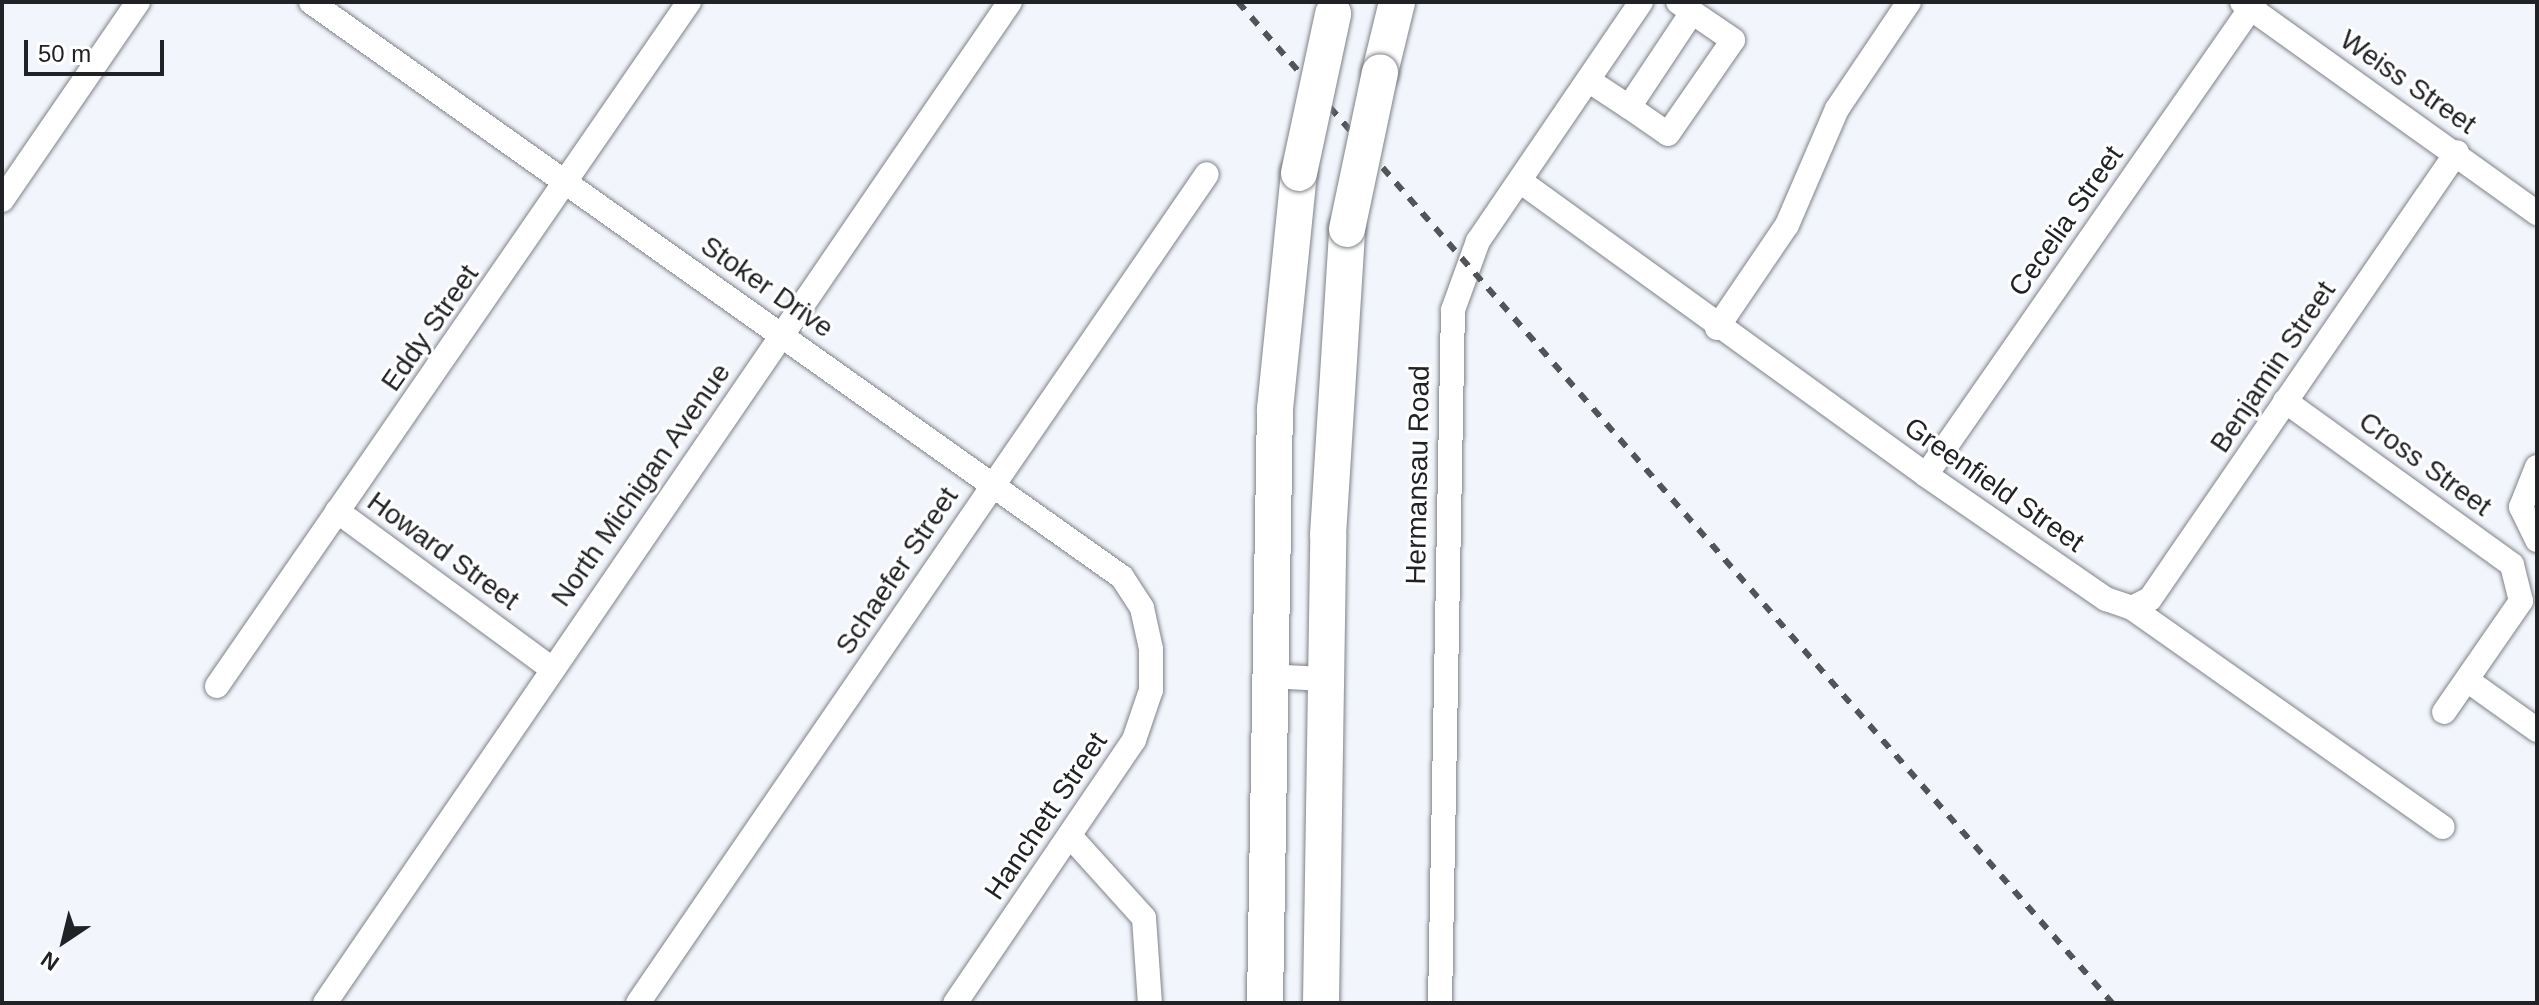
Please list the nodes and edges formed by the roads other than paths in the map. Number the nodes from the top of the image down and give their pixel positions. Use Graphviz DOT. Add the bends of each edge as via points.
graph roads {
  1 [pos="138,2"];
  2 [pos="311,2"];
  3 [pos="689,2"];
  4 [pos="1010,2"];
  5 [pos="1397,2"];
  6 [pos="1641,2"];
  7 [pos="1909,2"];
  8 [pos="2249,4"];
  9 [pos="1685,7"];
  10 [pos="1334,8"];
  11 [pos="1588,80"];
  12 [pos="1629,107"];
  13 [pos="2457,152"];
  14 [pos="1207,174"];
  15 [pos="1520,181"];
  16 [pos="569,182"];
  17 [pos="2,200"];
  18 [pos="2537,213"];
  19 [pos="1717,328"];
  20 [pos="781,335"];
  21 [pos="2285,401"];
  22 [pos="2537,467"];
  23 [pos="1926,475"];
  24 [pos="995,481"];
  25 [pos="337,511"];
  26 [pos="2537,540"];
  27 [pos="2132,608"];
  28 [pos="1151,649"];
  29 [pos="551,668"];
  30 [pos="1268,676"];
  31 [pos="1326,679"];
  32 [pos="2467,680"];
  33 [pos="217,686"];
  34 [pos="2444,712"];
  35 [pos="2537,730"];
  36 [pos="2442,827"];
  37 [pos="1070,836"];
  38 [pos="325,1003"];
  39 [pos="638,1003"];
  40 [pos="955,1003"];
  41 [pos="1150,1003"];
  42 [pos="1265,1003"];
  43 [pos="1321,1003"];
  44 [pos="1440,1003"];
  1 -- 17 [label="street"];
  2 -- 16 [label="street, Stoker Drive"];
  3 -- 16 [label="street, Eddy Street"];
  4 -- 20 [label="street, North Michigan Avenue"];
  5 -- 31 [label="highway, bridge" via="1347,229 1338,306"];
  6 -- 11 [label="street, Hermansau Road"];
  7 -- 19 [label="street" via="1837,109 1787,225"];
  8 -- 13 [label="street, Weiss Street"];
  8 -- 23 [label="street, Cecelia Street"];
  9 -- 12 [label="street"];
  9 -- 12 [label="street" via="1733,40 1668,134"];
  10 -- 30 [label="highway, bridge" via="1299,173 1275,409"];
  11 -- 12 [label="street"];
  11 -- 15 [label="street, Hermansau Road"];
  13 -- 18 [label="street, Weiss Street"];
  13 -- 21 [label="street, Benjamin Street"];
  14 -- 24 [label="street, Schaefer Street"];
  15 -- 19 [label="street, Greenfield Street"];
  15 -- 44 [label="street, Hermansau Road" via="1478,241 1450,338"];
  16 -- 20 [label="street, Stoker Drive"];
  16 -- 25 [label="street, Eddy Street"];
  19 -- 23 [label="street, Greenfield Street"];
  20 -- 24 [label="street, Stoker Drive"];
  20 -- 29 [label="street, North Michigan Avenue"];
  21 -- 27 [label="street, Benjamin Street" via="2150,599"];
  21 -- 32 [label="street, Cross Street" via="2512,565 2521,583 2521,601"];
  22 -- 26 [label="street" via="2521,507"];
  23 -- 27 [label="street, Greenfield Street" via="2106,599"];
  24 -- 28 [label="street, Stoker Drive" via="1122,577 1142,608"];
  24 -- 39 [label="street, Schaefer Street"];
  25 -- 29 [label="street, Howard Street"];
  25 -- 33 [label="street, Eddy Street"];
  27 -- 36 [label="street, Greenfield Street"];
  28 -- 37 [label="street, Hanchett Street" via="1151,690 1134,740"];
  29 -- 38 [label="street, North Michigan Avenue"];
  30 -- 31 [label="street"];
  30 -- 42 [label="highway"];
  31 -- 43 [label="highway"];
  32 -- 34 [label="street"];
  32 -- 35 [label="street"];
  37 -- 40 [label="street, Hanchett Street"];
  37 -- 41 [label="street" via="1144,918"];
}
